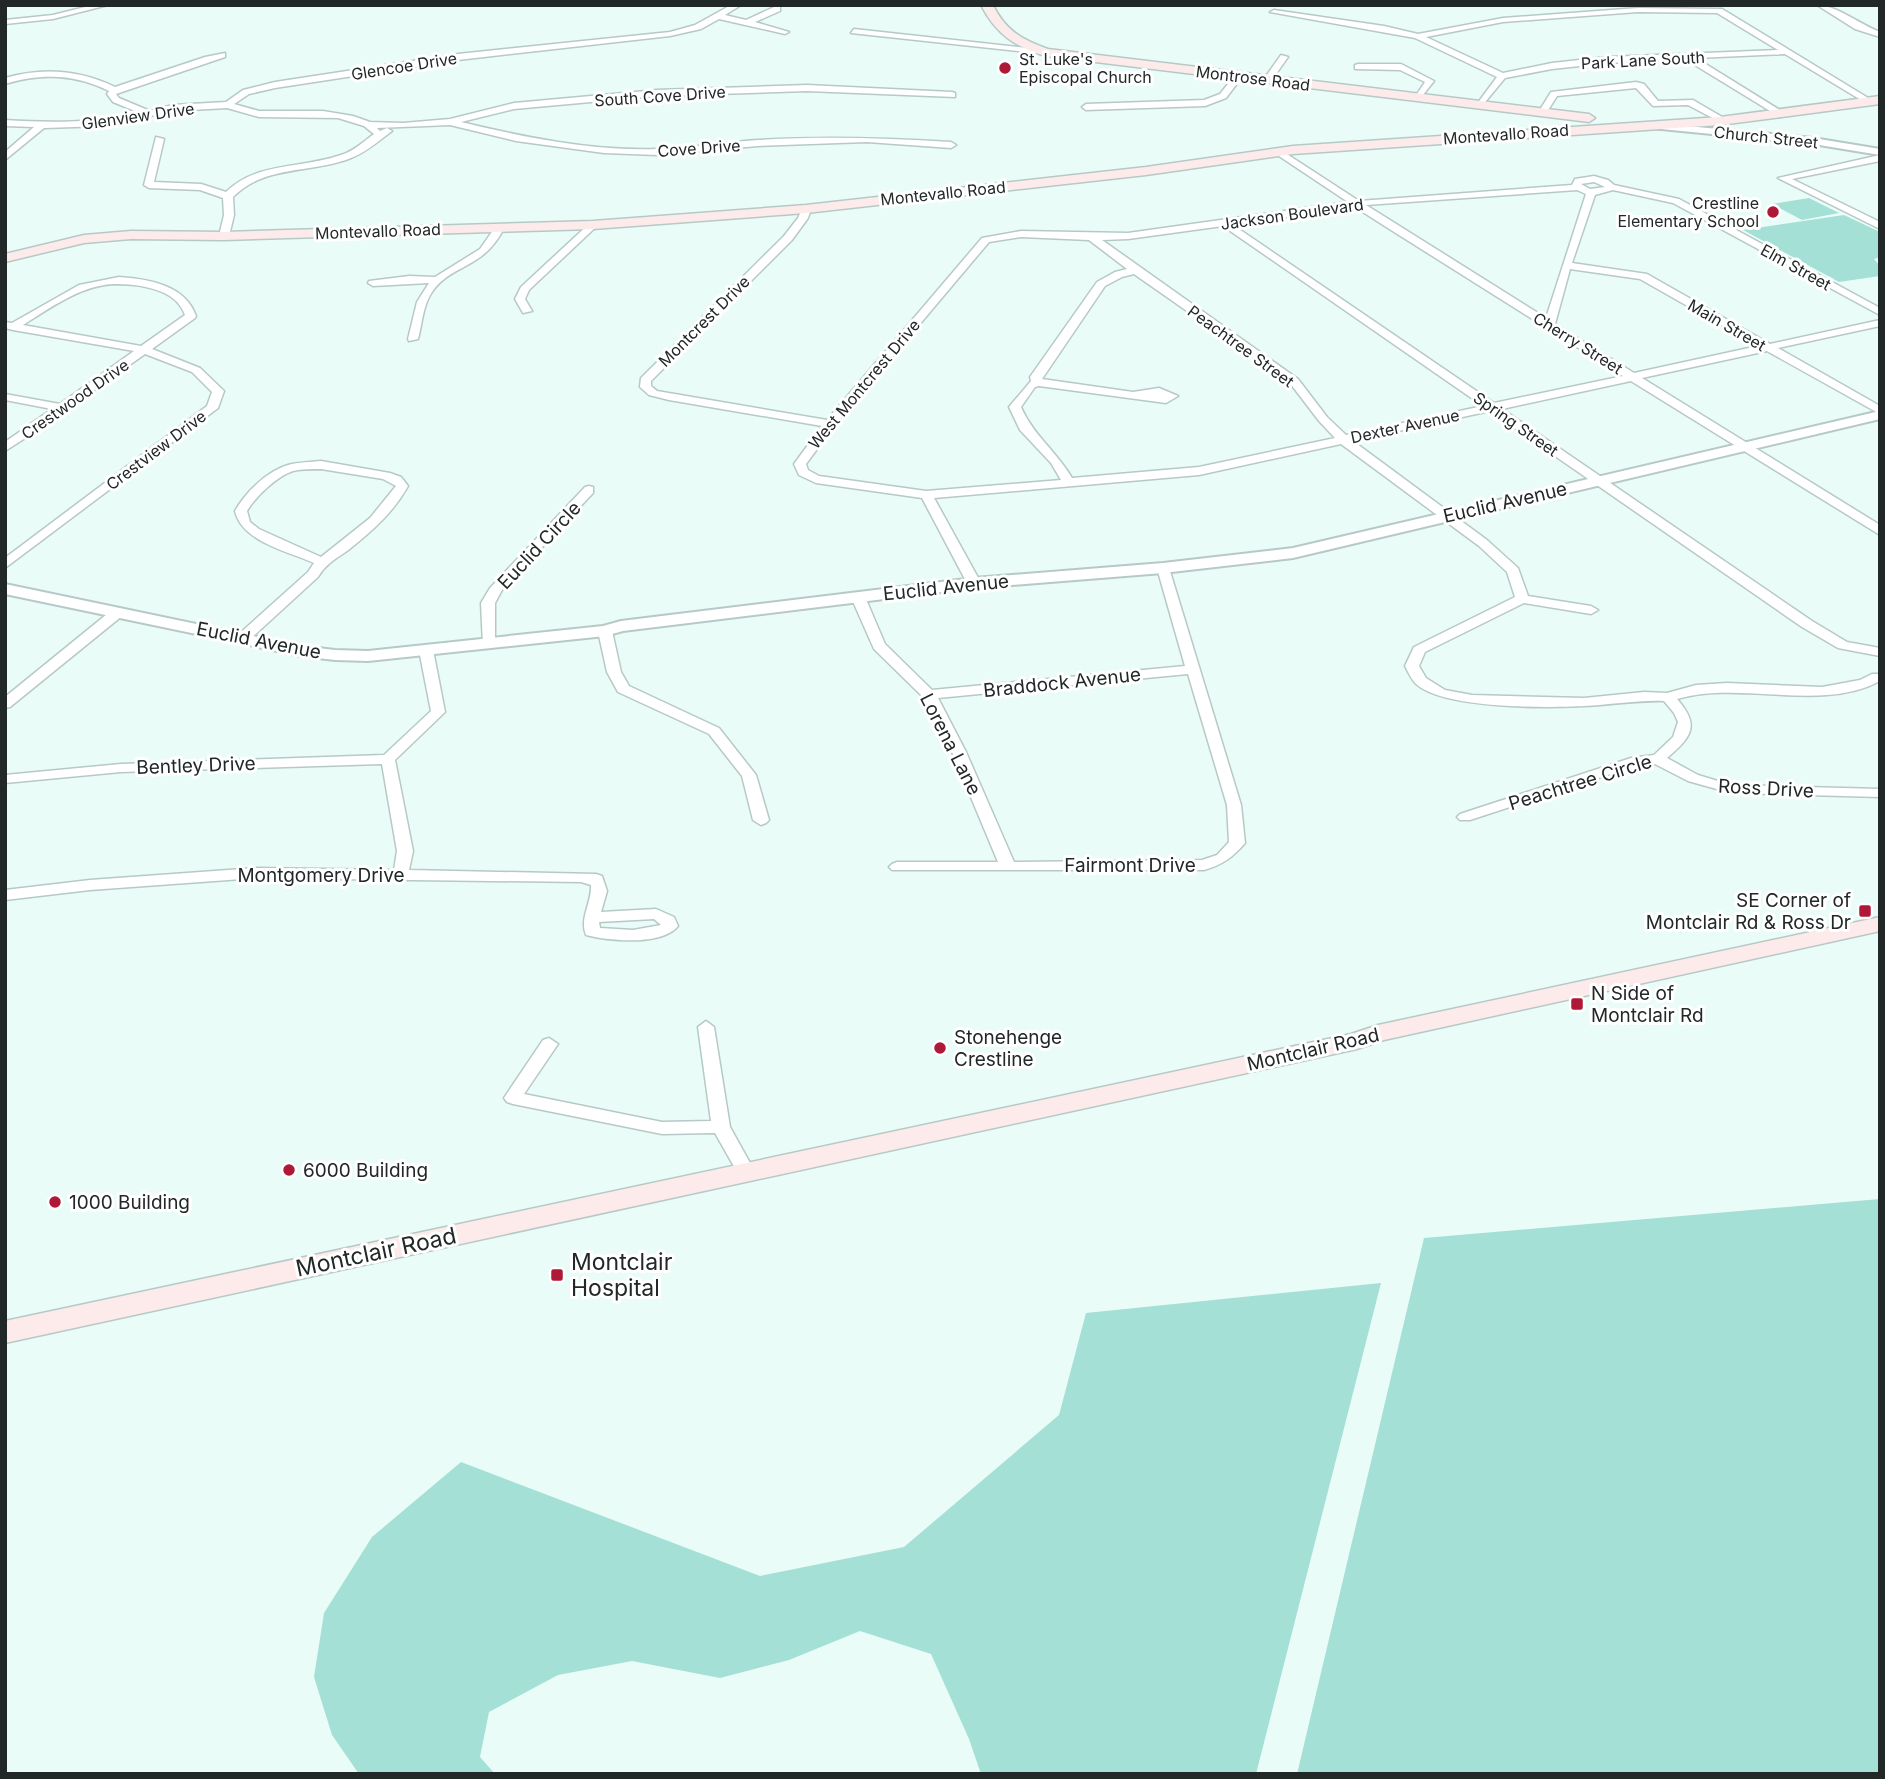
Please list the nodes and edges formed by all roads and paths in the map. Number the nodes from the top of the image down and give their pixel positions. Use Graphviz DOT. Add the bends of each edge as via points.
graph roads {
  1 [pos="104,5"];
  2 [pos="737,5"];
  3 [pos="987,5"];
  4 [pos="1297,5"];
  5 [pos="1821,5"];
  6 [pos="1719,8"];
  7 [pos="777,9"];
  8 [pos="718,16"];
  9 [pos="5,22"];
  10 [pos="750,22"];
  11 [pos="854,31"];
  12 [pos="785,32"];
  13 [pos="1880,35"];
  14 [pos="1418,36"];
  15 [pos="1025,48"];
  16 [pos="1786,52"];
  17 [pos="222,55"];
  18 [pos="1284,57"];
  19 [pos="1688,57"];
  20 [pos="1358,67"];
  21 [pos="1502,76"];
  22 [pos="1238,77"];
  23 [pos="1268,79"];
  24 [pos="5,81"];
  25 [pos="114,90"];
  26 [pos="952,95"];
  27 [pos="1419,97"];
  28 [pos="1874,100"];
  29 [pos="1481,104"];
  30 [pos="228,106"];
  31 [pos="1086,107"];
  32 [pos="148,113"];
  33 [pos="1542,113"];
  34 [pos="1780,114"];
  35 [pos="1723,121"];
  36 [pos="450,122"];
  37 [pos="5,123"];
  38 [pos="1589,123"];
  39 [pos="42,125"];
  40 [pos="370,125"];
  41 [pos="403,126"];
  42 [pos="1651,126"];
  43 [pos="379,134"];
  44 [pos="1739,134"];
  45 [pos="159,139"];
  46 [pos="951,145"];
  47 [pos="1279,152"];
  48 [pos="1880,152"];
  49 [pos="5,157"];
  50 [pos="1880,158"];
  51 [pos="1577,187"];
  52 [pos="1611,187"];
  53 [pos="1592,191"];
  54 [pos="228,196"];
  55 [pos="1676,201"];
  56 [pos="1358,203"];
  57 [pos="806,209"];
  58 [pos="1226,224"];
  59 [pos="593,225"];
  60 [pos="1880,226"];
  61 [pos="499,228"];
  62 [pos="1007,234"];
  63 [pos="224,236"];
  64 [pos="1093,238"];
  65 [pos="5,258"];
  66 [pos="1566,265"];
  67 [pos="1136,271"];
  68 [pos="438,281"];
  69 [pos="373,283"];
  70 [pos="527,311"];
  71 [pos="1880,312"];
  72 [pos="1880,323"];
  73 [pos="1549,325"];
  74 [pos="9,326"];
  75 [pos="412,339"];
  76 [pos="1767,347"];
  77 [pos="145,350"];
  78 [pos="1632,376"];
  79 [pos="1037,382"];
  80 [pos="1136,395"];
  81 [pos="5,397"];
  82 [pos="1493,407"];
  83 [pos="65,408"];
  84 [pos="1880,413"];
  85 [pos="830,424"];
  86 [pos="1345,439"];
  87 [pos="1745,446"];
  88 [pos="5,448"];
  89 [pos="1596,481"];
  90 [pos="1069,483"];
  91 [pos="590,490"];
  92 [pos="926,495"];
  93 [pos="1445,517"];
  94 [pos="1880,531"];
  95 [pos="320,561"];
  96 [pos="5,564"];
  97 [pos="1163,568"];
  98 [pos="974,583"];
  99 [pos="5,589"];
  100 [pos="858,597"];
  101 [pos="1522,599"];
  102 [pos="1591,610"];
  103 [pos="117,613"];
  104 [pos="605,631"];
  105 [pos="244,637"];
  106 [pos="488,642"];
  107 [pos="426,650"];
  108 [pos="1880,652"];
  109 [pos="1195,668"];
  110 [pos="1877,677"];
  111 [pos="929,695"];
  112 [pos="1668,697"];
  113 [pos="5,704"];
  114 [pos="388,759"];
  115 [pos="1658,759"];
  116 [pos="5,779"];
  117 [pos="1880,793"];
  118 [pos="1465,817"];
  119 [pos="761,820"];
  120 [pos="1008,866"];
  121 [pos="897,867"];
  122 [pos="401,874"];
  123 [pos="5,895"];
  124 [pos="591,918"];
  125 [pos="1880,924"];
  126 [pos="706,1027"];
  127 [pos="549,1044"];
  128 [pos="721,1127"];
  129 [pos="746,1172"];
  130 [pos="5,1332"];
  1 -- 9 [label="street" via="53,18"];
  2 -- 8 [label="street, Glencoe Drive"];
  3 -- 15 [label="main road, Montrose Road" via="995,25"];
  4 -- 14 [label="street" via="1274,12"];
  5 -- 13 [label="street"];
  6 -- 14 [label="street" via="1503,20"];
  6 -- 16 [label="street"];
  7 -- 10 [label="street"];
  8 -- 10 [label="street"];
  8 -- 30 [label="street, Glencoe Drive" via="670,34 468,55 260,88"];
  10 -- 12 [label="street"];
  11 -- 15 [label="street"];
  14 -- 21 [label="street"];
  15 -- 22 [label="main road, Montrose Road"];
  16 -- 19 [label="street, Park Lane South"];
  16 -- 28 [label="street"];
  17 -- 25 [label="street" via="193,61 147,83"];
  18 -- 23 [label="street"];
  19 -- 21 [label="street, Park Lane South" via="1607,60"];
  19 -- 34 [label="street"];
  20 -- 27 [label="street" via="1401,67 1430,81"];
  21 -- 29 [label="street"];
  22 -- 23 [label="main road, Montrose Road"];
  22 -- 31 [label="street" via="1223,96 1205,103"];
  23 -- 27 [label="main road, Montrose Road"];
  24 -- 25 [label="street" via="43,72 88,78"];
  25 -- 32 [label="street" via="111,94 116,100"];
  26 -- 36 [label="street, South Cove Drive" via="807,88 657,93 514,106"];
  27 -- 29 [label="main road, Montrose Road"];
  28 -- 34 [label="main road, Montevallo Road"];
  29 -- 33 [label="main road, Montrose Road"];
  30 -- 32 [label="street, Glenview Drive"];
  30 -- 40 [label="street" via="261,114 347,116"];
  32 -- 39 [label="street, Glenview Drive" via="106,123"];
  33 -- 35 [label="street" via="1554,94 1636,85 1656,104 1690,102"];
  33 -- 38 [label="main road, Montrose Road"];
  34 -- 35 [label="main road, Montevallo Road"];
  35 -- 42 [label="main road, Montevallo Road"];
  35 -- 44 [label="main road" via="1719,125 1725,130"];
  36 -- 41 [label="street, South Cove Drive"];
  36 -- 46 [label="street, Cove Drive" via="516,138 604,150 657,152 867,139"];
  37 -- 39 [label="street, Glenview Drive"];
  38 -- 42 [label="main road, Montevallo Road"];
  38 -- 47 [label="main road, Montevallo Road"];
  39 -- 49 [label="street"];
  40 -- 41 [label="street, South Cove Drive"];
  40 -- 43 [label="street"];
  41 -- 43 [label="street"];
  42 -- 44 [label="street, Church Street"];
  43 -- 54 [label="street" via="362,150 343,158 254,177"];
  44 -- 48 [label="street, Church Street"];
  45 -- 54 [label="street" via="149,185 201,187"];
  47 -- 56 [label="street, Cherry Street"];
  47 -- 57 [label="main road, Montevallo Road"];
  50 -- 60 [label="street" via="1783,178"];
  51 -- 52 [label="street, Jackson Boulevard" via="1578,181 1588,179"];
  51 -- 53 [label="street, Jackson Boulevard"];
  51 -- 56 [label="street, Jackson Boulevard"];
  52 -- 53 [label="street, Jackson Boulevard"];
  52 -- 55 [label="street, Jackson Boulevard"];
  53 -- 66 [label="street"];
  54 -- 63 [label="street"];
  55 -- 71 [label="street, Elm Street"];
  56 -- 58 [label="street, Jackson Boulevard"];
  56 -- 73 [label="street, Cherry Street"];
  57 -- 59 [label="main road, Montevallo Road"];
  57 -- 85 [label="street, Montcrest Drive" via="788,238 645,380 653,393 669,397"];
  58 -- 64 [label="street, Jackson Boulevard"];
  58 -- 82 [label="street, Spring Street"];
  59 -- 61 [label="main road, Montevallo Road"];
  59 -- 70 [label="street" via="525,289 520,299"];
  61 -- 63 [label="main road, Montevallo Road"];
  61 -- 68 [label="street" via="494,243 481,257"];
  62 -- 64 [label="street, Jackson Boulevard"];
  62 -- 85 [label="street, West Montcrest Drive" via="978,246"];
  63 -- 65 [label="main road, Montevallo Road" via="84,239"];
  64 -- 67 [label="street, Peachtree Street"];
  66 -- 73 [label="street"];
  66 -- 76 [label="street, Main Street" via="1643,276"];
  67 -- 79 [label="street" via="1101,284 1035,377"];
  67 -- 86 [label="street, Peachtree Street" via="1294,381"];
  68 -- 69 [label="street"];
  68 -- 75 [label="street" via="426,293"];
  72 -- 76 [label="street, Dexter Avenue"];
  73 -- 78 [label="street, Cherry Street"];
  74 -- 77 [label="street, Crestview Drive"];
  74 -- 77 [label="street, Crestwood Drive" via="106,281 172,290 188,304 191,316"];
  76 -- 78 [label="street, Dexter Avenue"];
  76 -- 84 [label="street, Main Street"];
  77 -- 83 [label="street, Crestwood Drive"];
  77 -- 96 [label="street, Crestview Drive" via="179,362 206,379 218,391 212,408"];
  78 -- 82 [label="street, Dexter Avenue"];
  78 -- 87 [label="street, Cherry Street"];
  79 -- 80 [label="street"];
  79 -- 90 [label="street" via="1015,407 1018,418"];
  81 -- 83 [label="street"];
  82 -- 86 [label="street, Dexter Avenue"];
  82 -- 89 [label="street, Spring Street"];
  83 -- 88 [label="street, Crestwood Drive"];
  84 -- 87 [label="street, Euclid Avenue"];
  85 -- 92 [label="street, West Montcrest Drive" via="803,457 803,472 837,483"];
  86 -- 90 [label="street, Dexter Avenue" via="1199,471"];
  86 -- 93 [label="street, Peachtree Street"];
  87 -- 89 [label="street, Euclid Avenue"];
  87 -- 94 [label="street, Cherry Street"];
  89 -- 93 [label="street, Euclid Avenue"];
  89 -- 108 [label="street, Spring Street" via="1807,624 1843,645"];
  90 -- 92 [label="street, Dexter Avenue"];
  91 -- 106 [label="street, Euclid Circle" via="497,588 488,603"];
  92 -- 98 [label="street"];
  93 -- 97 [label="street, Euclid Avenue" via="1293,553"];
  93 -- 101 [label="street, Peachtree Street" via="1513,571"];
  95 -- 95 [label="street" via="339,551 395,499 402,486 397,480 306,465 279,473 247,500 241,512 244,523"];
  95 -- 105 [label="street" via="313,574"];
  97 -- 98 [label="street, Euclid Avenue"];
  97 -- 109 [label="street, Fairmont Drive"];
  98 -- 100 [label="street, Euclid Avenue"];
  99 -- 103 [label="street, Euclid Avenue"];
  100 -- 104 [label="street, Euclid Avenue"];
  100 -- 111 [label="street, Lorena Lane" via="879,646"];
  101 -- 102 [label="street"];
  101 -- 112 [label="street" via="1419,650 1412,666 1421,681 1441,693 1472,699 1584,702"];
  103 -- 105 [label="street, Euclid Avenue"];
  103 -- 113 [label="street"];
  104 -- 106 [label="street, Euclid Avenue"];
  104 -- 119 [label="street" via="623,690 714,731 749,775"];
  105 -- 107 [label="street, Euclid Avenue" via="335,655"];
  106 -- 107 [label="street, Euclid Avenue"];
  107 -- 114 [label="street" via="438,712"];
  109 -- 111 [label="street, Braddock Avenue"];
  109 -- 120 [label="street, Fairmont Drive" via="1234,804 1237,844 1222,858 1204,864"];
  110 -- 112 [label="street" via="1864,684 1822,691 1727,687"];
  111 -- 120 [label="street, Lorena Lane"];
  112 -- 115 [label="street, Peachtree Circle" via="1685,722 1680,738"];
  114 -- 116 [label="street, Bentley Drive" via="121,768"];
  114 -- 122 [label="street" via="405,851"];
  115 -- 117 [label="street, Ross Drive" via="1684,776 1720,787"];
  115 -- 118 [label="street, Peachtree Circle" via="1636,761"];
  120 -- 121 [label="street, Fairmont Drive"];
  122 -- 123 [label="street, Montgomery Drive" via="256,873"];
  122 -- 124 [label="street, Montgomery Drive" via="596,879 600,890"];
  125 -- 129 [label="main road, Montclair Road"];
  126 -- 128 [label="street"];
  127 -- 128 [label="street" via="513,1098 662,1128"];
  128 -- 129 [label="street"];
  129 -- 130 [label="main road, Montclair Road"];
}
